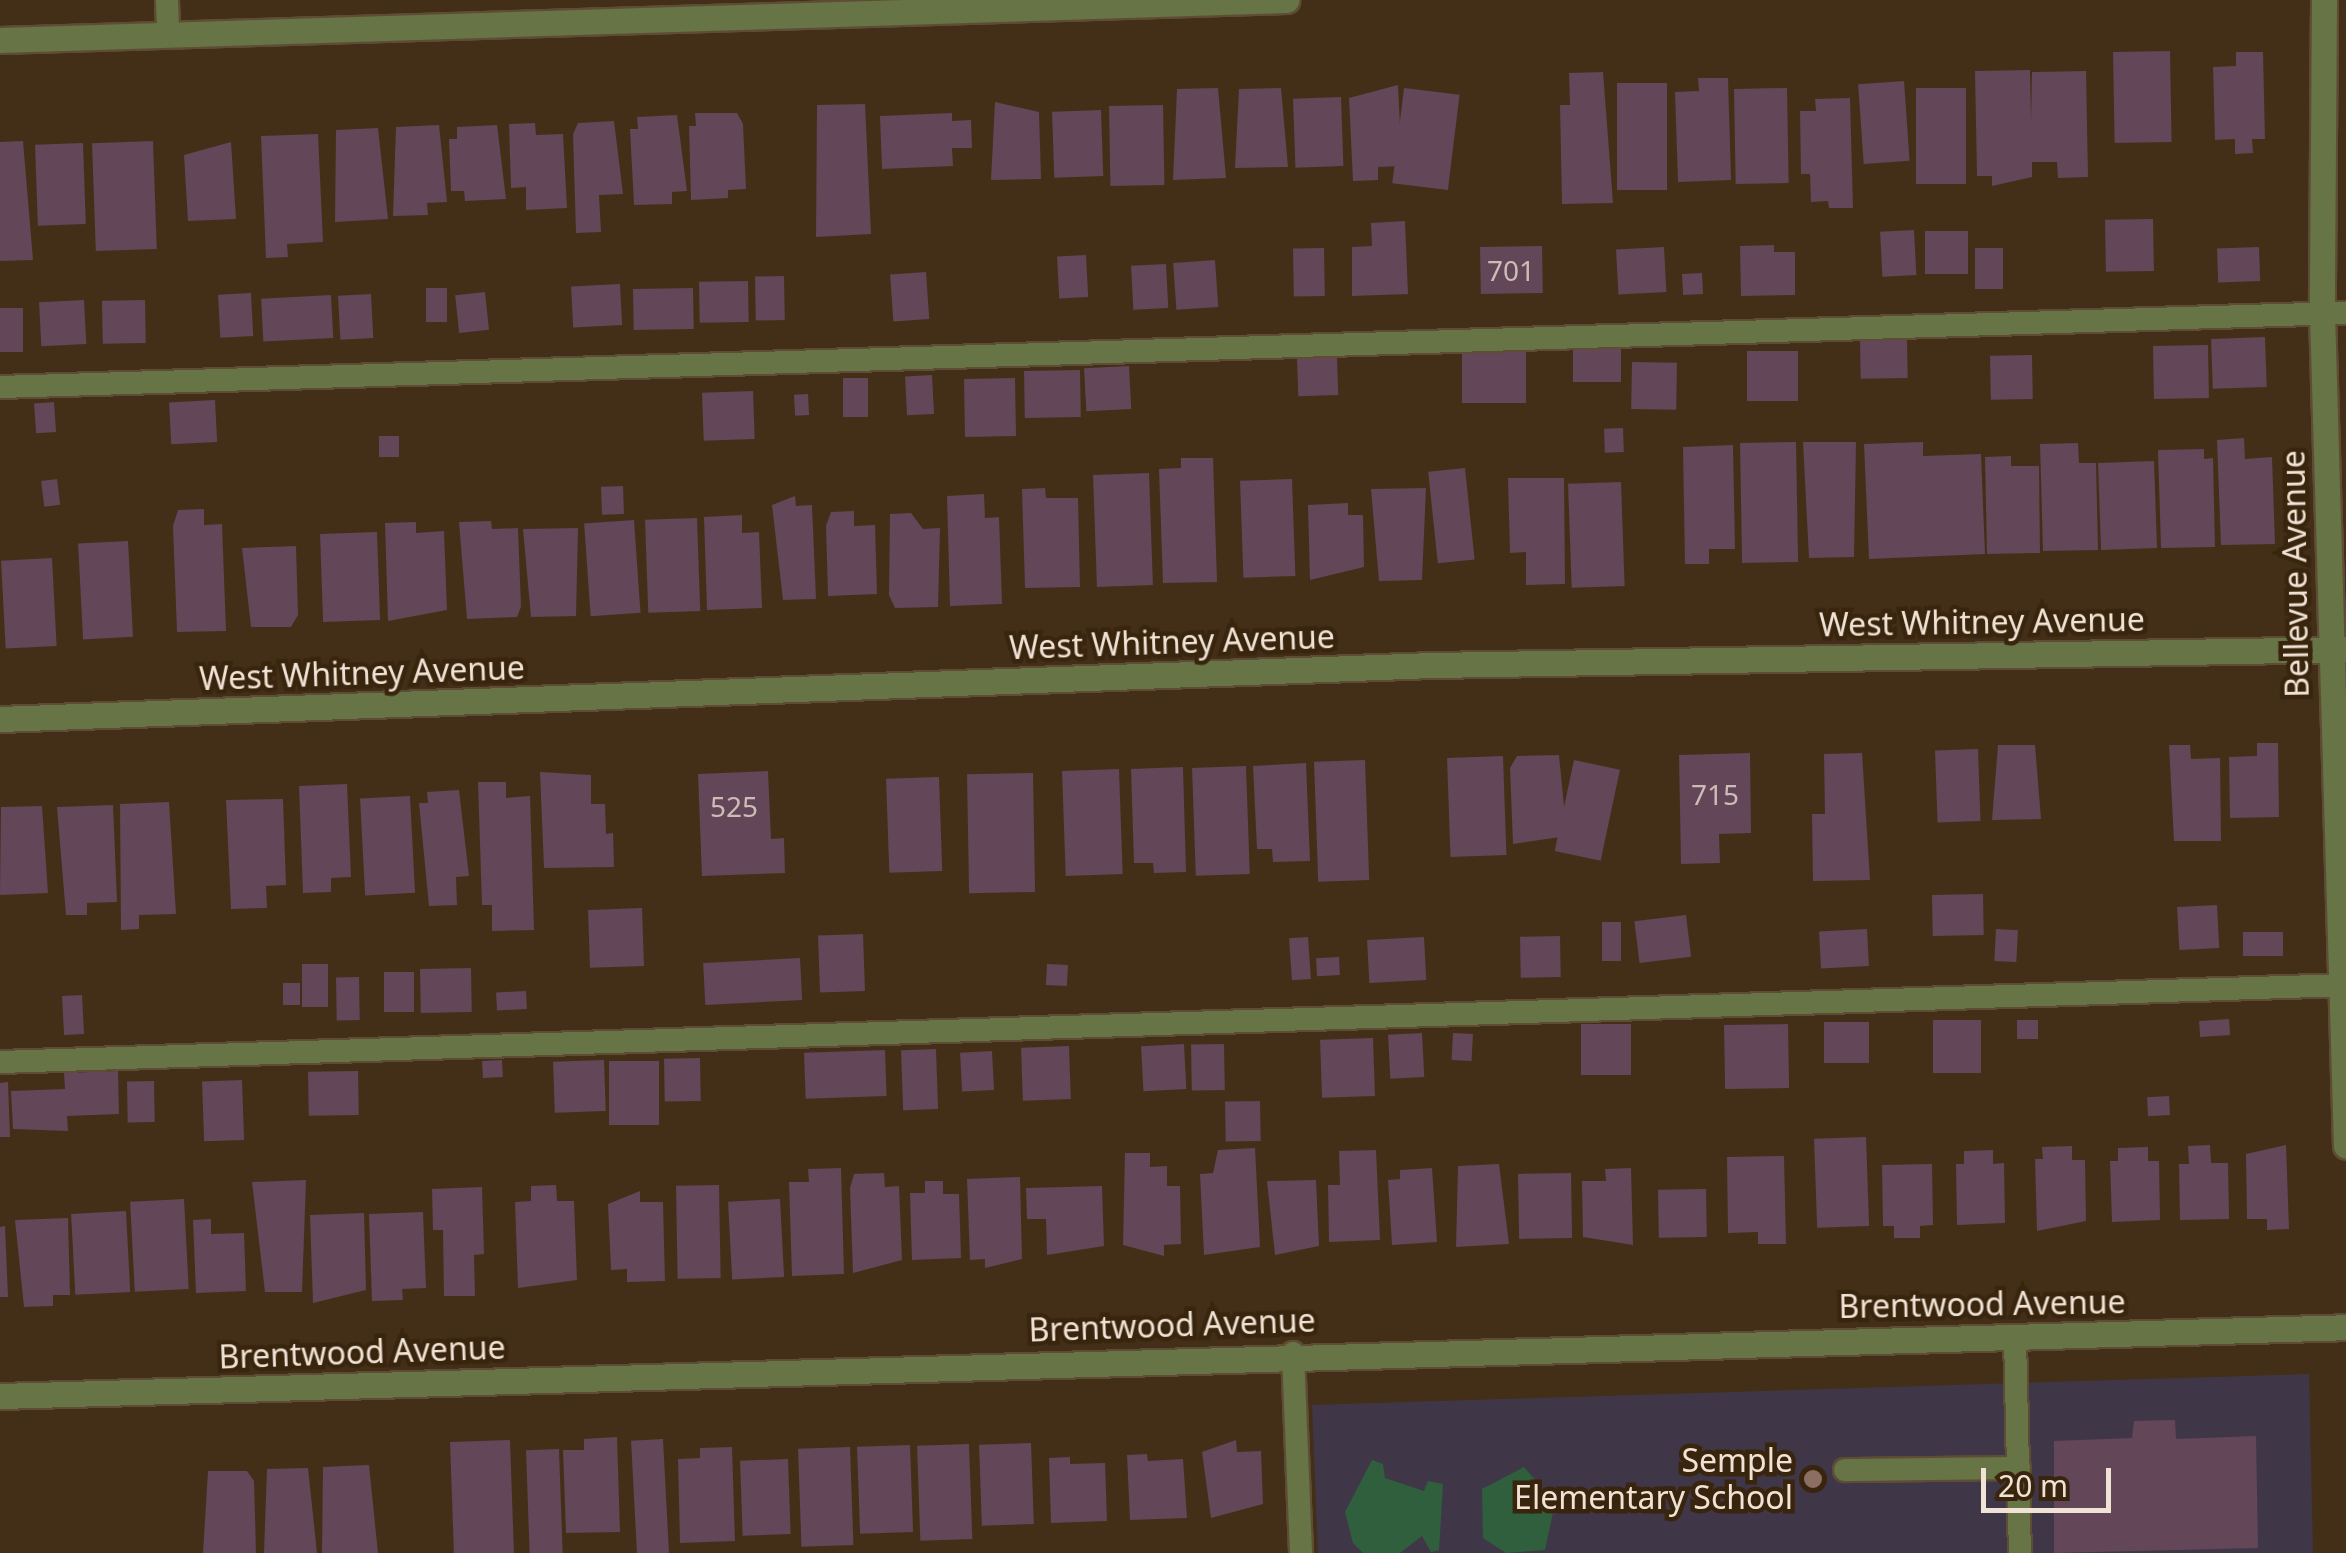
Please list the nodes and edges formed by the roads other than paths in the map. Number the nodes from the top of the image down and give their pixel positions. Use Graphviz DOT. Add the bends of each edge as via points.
graph roads {
  1 [pos="168,0"];
  2 [pos="1286,0"];
  3 [pos="2324,0"];
  4 [pos="168,34"];
  5 [pos="0,40"];
  6 [pos="2334,313"];
  7 [pos="0,387"];
  8 [pos="2338,649"];
  9 [pos="0,719"];
  10 [pos="2341,985"];
  11 [pos="0,1062"];
  12 [pos="2346,1146"];
  13 [pos="2346,1327"];
  14 [pos="2016,1336"];
  15 [pos="1292,1353"];
  16 [pos="0,1396"];
  17 [pos="2019,1468"];
  18 [pos="1844,1470"];
  19 [pos="1301,1553"];
  20 [pos="2020,1553"];
  1 -- 4 [label="lane"];
  2 -- 4 [label="street"];
  3 -- 6 [label="street, Bellevue Avenue"];
  4 -- 5 [label="street"];
  6 -- 7 [label="lane"];
  6 -- 8 [label="street, Bellevue Avenue"];
  8 -- 9 [label="street, West Whitney Avenue" via="1432,665"];
  8 -- 10 [label="street, Bellevue Avenue"];
  10 -- 11 [label="lane"];
  10 -- 12 [label="street, Bellevue Avenue"];
  13 -- 14 [label="street, Brentwood Avenue"];
  14 -- 15 [label="street, Brentwood Avenue"];
  14 -- 17 [label="lane"];
  15 -- 16 [label="street, Brentwood Avenue"];
  15 -- 19 [label="lane"];
  17 -- 18 [label="lane"];
  17 -- 20 [label="lane"];
}
